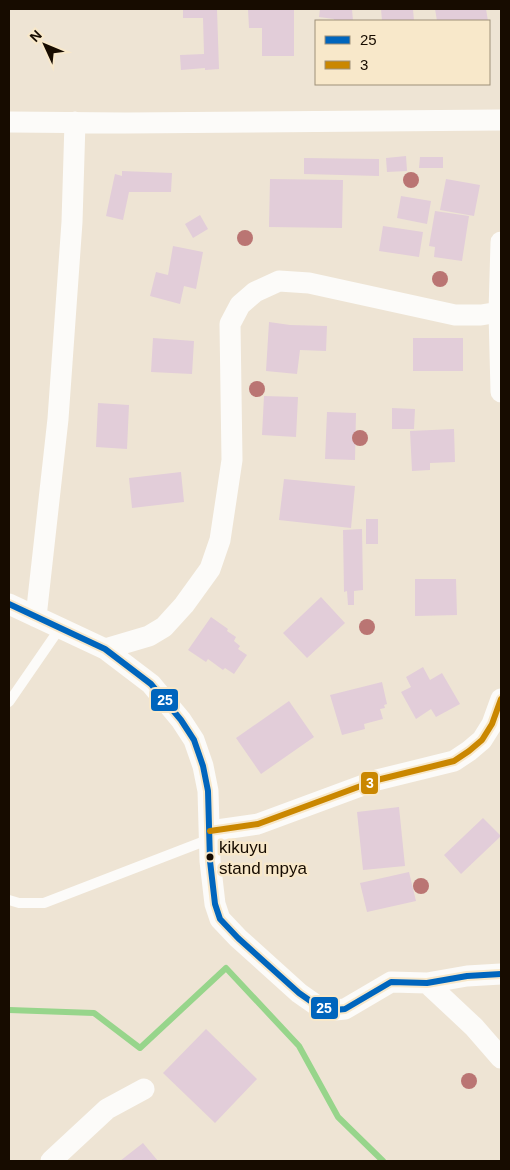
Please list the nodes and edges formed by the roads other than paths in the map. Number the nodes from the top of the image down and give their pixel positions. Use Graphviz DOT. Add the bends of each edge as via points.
graph roads {
  1 [pos="501,120"];
  2 [pos="9,122"];
  3 [pos="75,122"];
  4 [pos="501,242"];
  5 [pos="501,271"];
  6 [pos="499,312"];
  7 [pos="501,392"];
  8 [pos="9,604"];
  9 [pos="36,617"];
  10 [pos="60,628"];
  11 [pos="106,649"];
  12 [pos="501,699"];
  13 [pos="9,702"];
  14 [pos="210,835"];
  15 [pos="9,900"];
  16 [pos="501,974"];
  17 [pos="427,983"];
  18 [pos="501,1058"];
  19 [pos="144,1089"];
  20 [pos="51,1161"];
  1 -- 3 [label="street"];
  2 -- 3 [label="street"];
  3 -- 9 [label="street" via="72,222 58,419"];
  4 -- 5 [label="street"];
  5 -- 6 [label="street"];
  6 -- 7 [label="street"];
  6 -- 11 [label="street" via="454,315 309,283 279,281 254,292 240,305 230,324 232,460 220,540 210,569 164,627 149,636"];
  8 -- 9 [label="street"];
  9 -- 10 [label="street"];
  10 -- 11 [label="street"];
  10 -- 13 [label="lane"];
  11 -- 14 [label="street" via="151,684 194,740 208,791"];
  12 -- 14 [label="street" via="482,740 454,761 377,780 258,824"];
  14 -- 15 [label="lane" via="44,903"];
  14 -- 17 [label="street" via="215,904 220,919 299,993 319,1007 345,1009 391,982"];
  16 -- 17 [label="street"];
  17 -- 18 [label="street" via="474,1027"];
  19 -- 20 [label="street" via="107,1109"];
}
